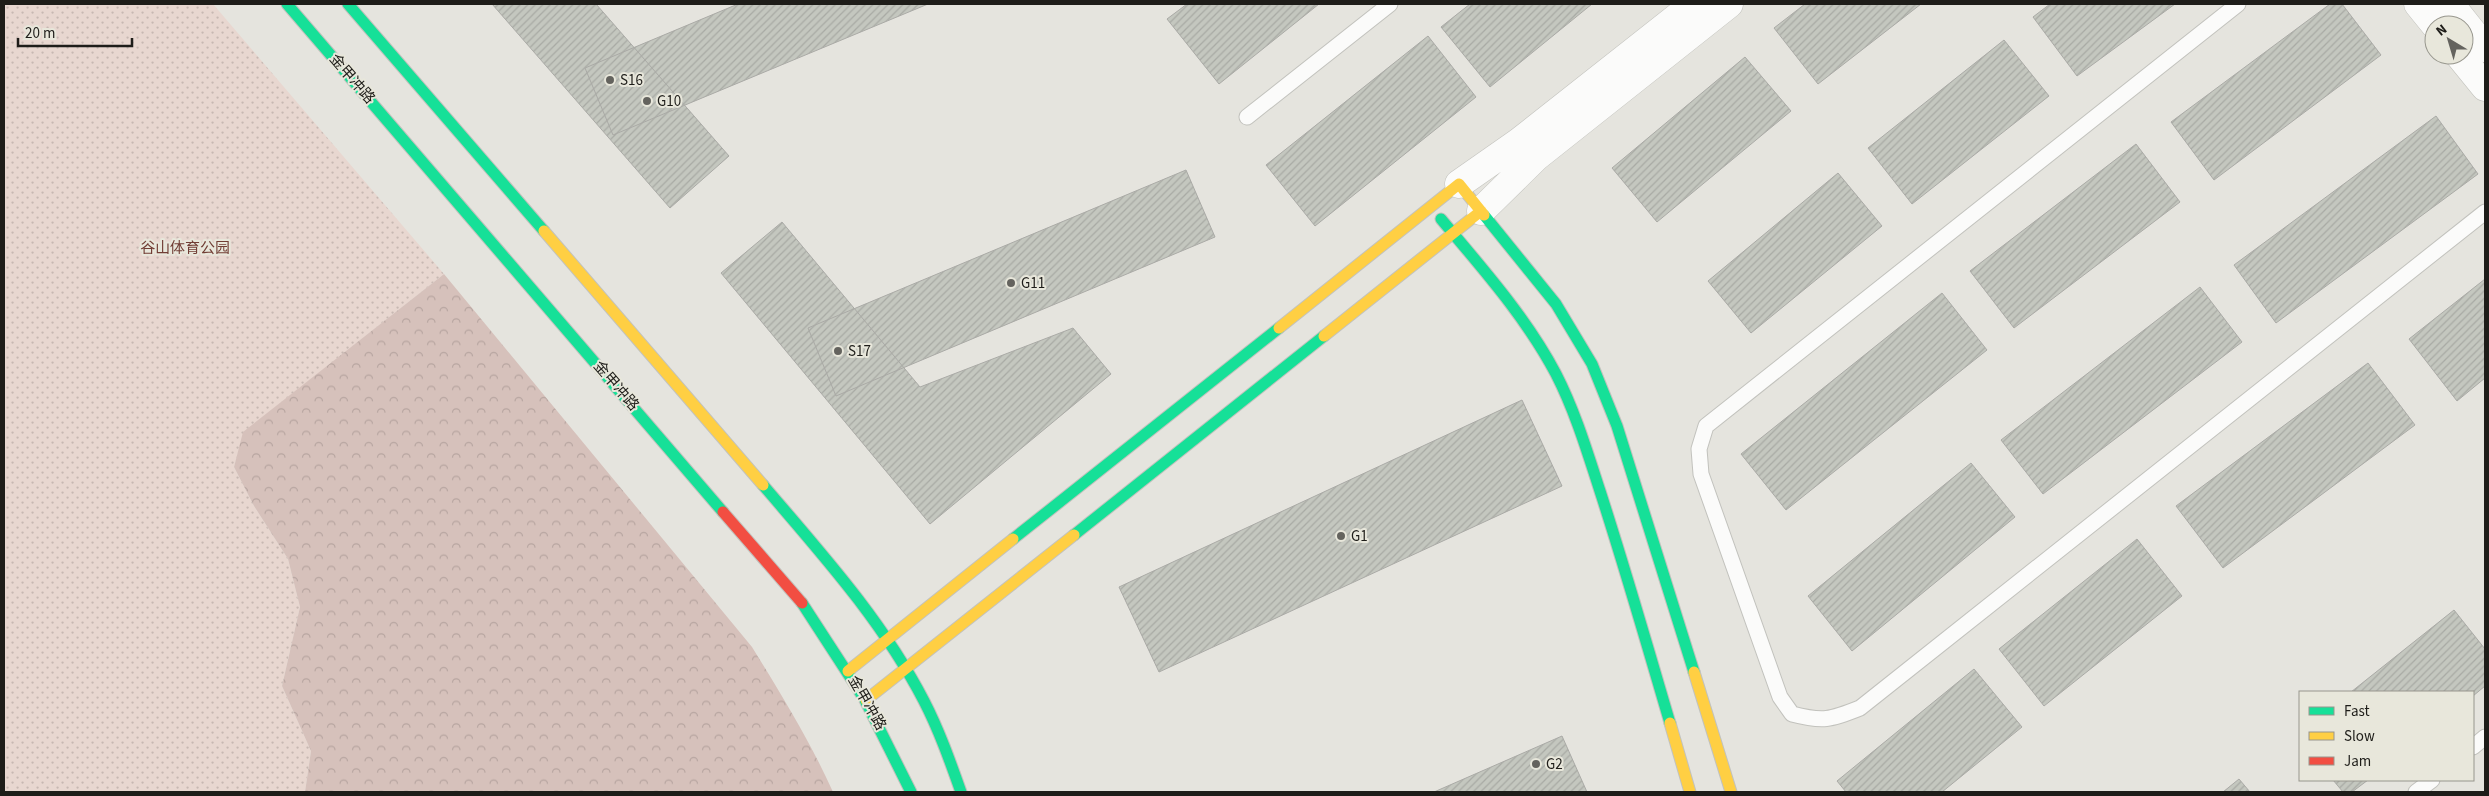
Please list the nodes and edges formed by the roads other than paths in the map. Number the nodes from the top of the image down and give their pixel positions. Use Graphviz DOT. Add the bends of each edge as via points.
graph roads {
  1 [pos="287,4"];
  2 [pos="348,4"];
  3 [pos="1390,4"];
  4 [pos="1694,4"];
  5 [pos="1729,4"];
  6 [pos="2238,4"];
  7 [pos="2418,4"];
  8 [pos="2450,4"];
  9 [pos="2427,15"];
  10 [pos="2485,48"];
  11 [pos="2470,65"];
  12 [pos="2483,78"];
  13 [pos="1247,117"];
  14 [pos="1458,184"];
  15 [pos="1431,207"];
  16 [pos="1481,212"];
  17 [pos="2485,212"];
  18 [pos="1453,234"];
  19 [pos="888,638"];
  20 [pos="905,669"];
  21 [pos="848,671"];
  22 [pos="866,700"];
  23 [pos="2485,737"];
  24 [pos="2474,746"];
  25 [pos="2431,781"];
  26 [pos="910,792"];
  27 [pos="961,792"];
  28 [pos="1690,792"];
  29 [pos="1731,792"];
  30 [pos="2416,792"];
  1 -- 21 [label="street, 金甲冲路" via="810,614"];
  2 -- 19 [label="street" via="845,581"];
  3 -- 13 [label="lane"];
  4 -- 14 [label="street" via="1519,142"];
  5 -- 16 [label="street" via="1536,156"];
  6 -- 17 [label="lane" via="1706,426 1699,449 1701,474 1780,697 1792,714 1818,720 1835,718 1860,708"];
  7 -- 9 [label="street"];
  8 -- 10 [label="street"];
  11 -- 12 [label="street"];
  14 -- 15 [label="street"];
  14 -- 16 [label="street"];
  15 -- 18 [label="street"];
  15 -- 19 [label="street"];
  16 -- 18 [label="street"];
  16 -- 29 [label="street" via="1556,304 1592,364 1620,435"];
  18 -- 20 [label="street"];
  18 -- 28 [label="street" via="1500,290 1557,375 1617,540"];
  19 -- 20 [label="street"];
  19 -- 21 [label="street"];
  20 -- 22 [label="street"];
  20 -- 27 [label="street" via="930,716"];
  21 -- 22 [label="street, 金甲冲路"];
  22 -- 26 [label="street, 金甲冲路"];
  23 -- 24 [label="lane"];
  25 -- 30 [label="lane"];
}
